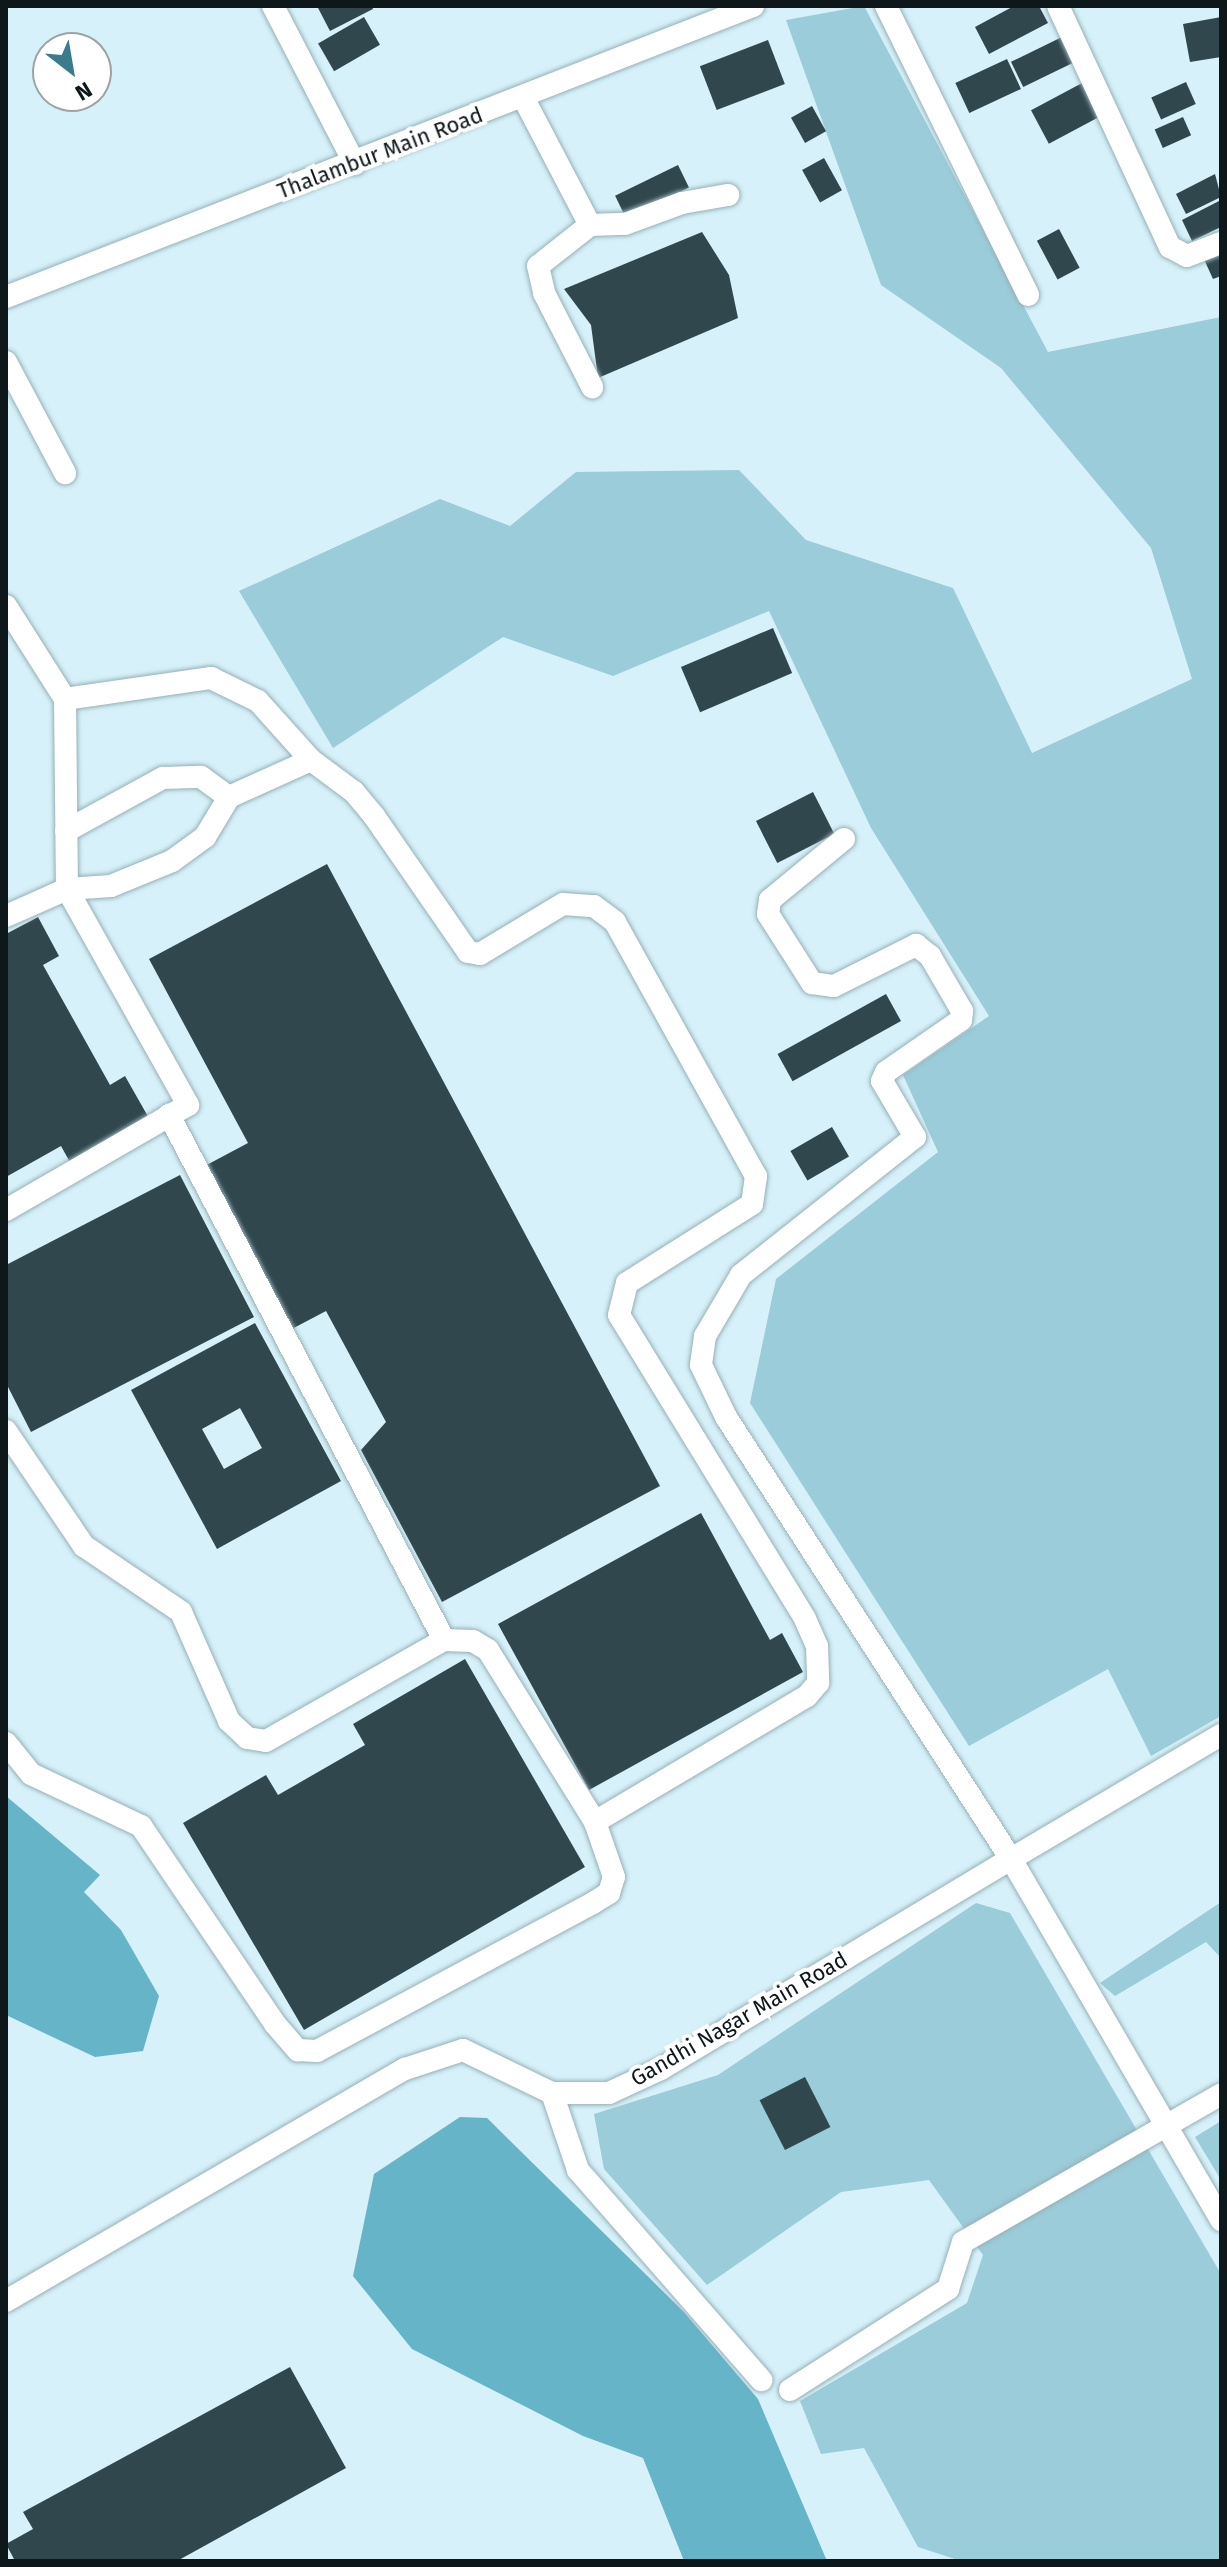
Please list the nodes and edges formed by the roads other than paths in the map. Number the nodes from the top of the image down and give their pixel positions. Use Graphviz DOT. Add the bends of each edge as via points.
graph roads {
  1 [pos="273,6"];
  2 [pos="886,6"];
  3 [pos="1058,6"];
  4 [pos="742,8"];
  5 [pos="523,97"];
  6 [pos="355,164"];
  7 [pos="728,195"];
  8 [pos="590,225"];
  9 [pos="1221,243"];
  10 [pos="1028,295"];
  11 [pos="6,297"];
  12 [pos="6,362"];
  13 [pos="592,387"];
  14 [pos="65,473"];
  15 [pos="6,606"];
  16 [pos="65,699"];
  17 [pos="311,760"];
  18 [pos="229,797"];
  19 [pos="66,831"];
  20 [pos="844,839"];
  21 [pos="67,889"];
  22 [pos="6,916"];
  23 [pos="169,1115"];
  24 [pos="6,1210"];
  25 [pos="6,1431"];
  26 [pos="444,1640"];
  27 [pos="1221,1735"];
  28 [pos="6,1743"];
  29 [pos="595,1822"];
  30 [pos="1011,1859"];
  31 [pos="552,2093"];
  32 [pos="1221,2094"];
  33 [pos="1167,2125"];
  34 [pos="1221,2220"];
  35 [pos="6,2301"];
  36 [pos="761,2380"];
  37 [pos="790,2390"];
  1 -- 6 [label="street"];
  2 -- 10 [label="street"];
  3 -- 9 [label="street" via="1170,247 1187,256"];
  4 -- 5 [label="street, Thalambur Main Road"];
  5 -- 6 [label="street, Thalambur Main Road"];
  5 -- 8 [label="street"];
  6 -- 11 [label="street, Thalambur Main Road"];
  7 -- 8 [label="street" via="682,203 625,224"];
  8 -- 13 [label="street" via="538,266 544,293"];
  12 -- 14 [label="street"];
  15 -- 16 [label="street"];
  16 -- 17 [label="street" via="211,678 258,701"];
  16 -- 19 [label="street"];
  17 -- 18 [label="street"];
  17 -- 29 [label="street" via="354,792 374,816 468,952 480,954 563,904 594,906 615,922 756,1176 752,1204 627,1283 619,1315 805,1619 817,1646 818,1683 807,1696"];
  18 -- 19 [label="street" via="201,777 163,778"];
  18 -- 21 [label="street" via="205,837 172,861 111,886"];
  19 -- 21 [label="street"];
  20 -- 30 [label="street" via="770,900 768,914 812,983 834,986 916,945 930,956 962,1011 961,1020 956,1029 891,1066 882,1081 915,1137 741,1275 705,1336 701,1365 734,1430"];
  21 -- 22 [label="street"];
  21 -- 23 [label="street" via="188,1105"];
  23 -- 24 [label="street"];
  23 -- 26 [label="street"];
  25 -- 26 [label="street" via="84,1546 181,1612 229,1721 247,1738 266,1741"];
  26 -- 29 [label="street" via="473,1641 488,1650"];
  27 -- 30 [label="street, Gandhi Nagar Main Road"];
  28 -- 29 [label="street" via="31,1774 141,1826 298,2050 317,2051 609,1893 614,1877"];
  30 -- 31 [label="street, Gandhi Nagar Main Road" via="661,2069 609,2093"];
  30 -- 33 [label="street"];
  31 -- 35 [label="street, Gandhi Nagar Main Road" via="463,2050 405,2069"];
  31 -- 36 [label="street" via="578,2170"];
  32 -- 33 [label="street"];
  33 -- 34 [label="street"];
  33 -- 37 [label="street" via="963,2242 948,2289"];
}
